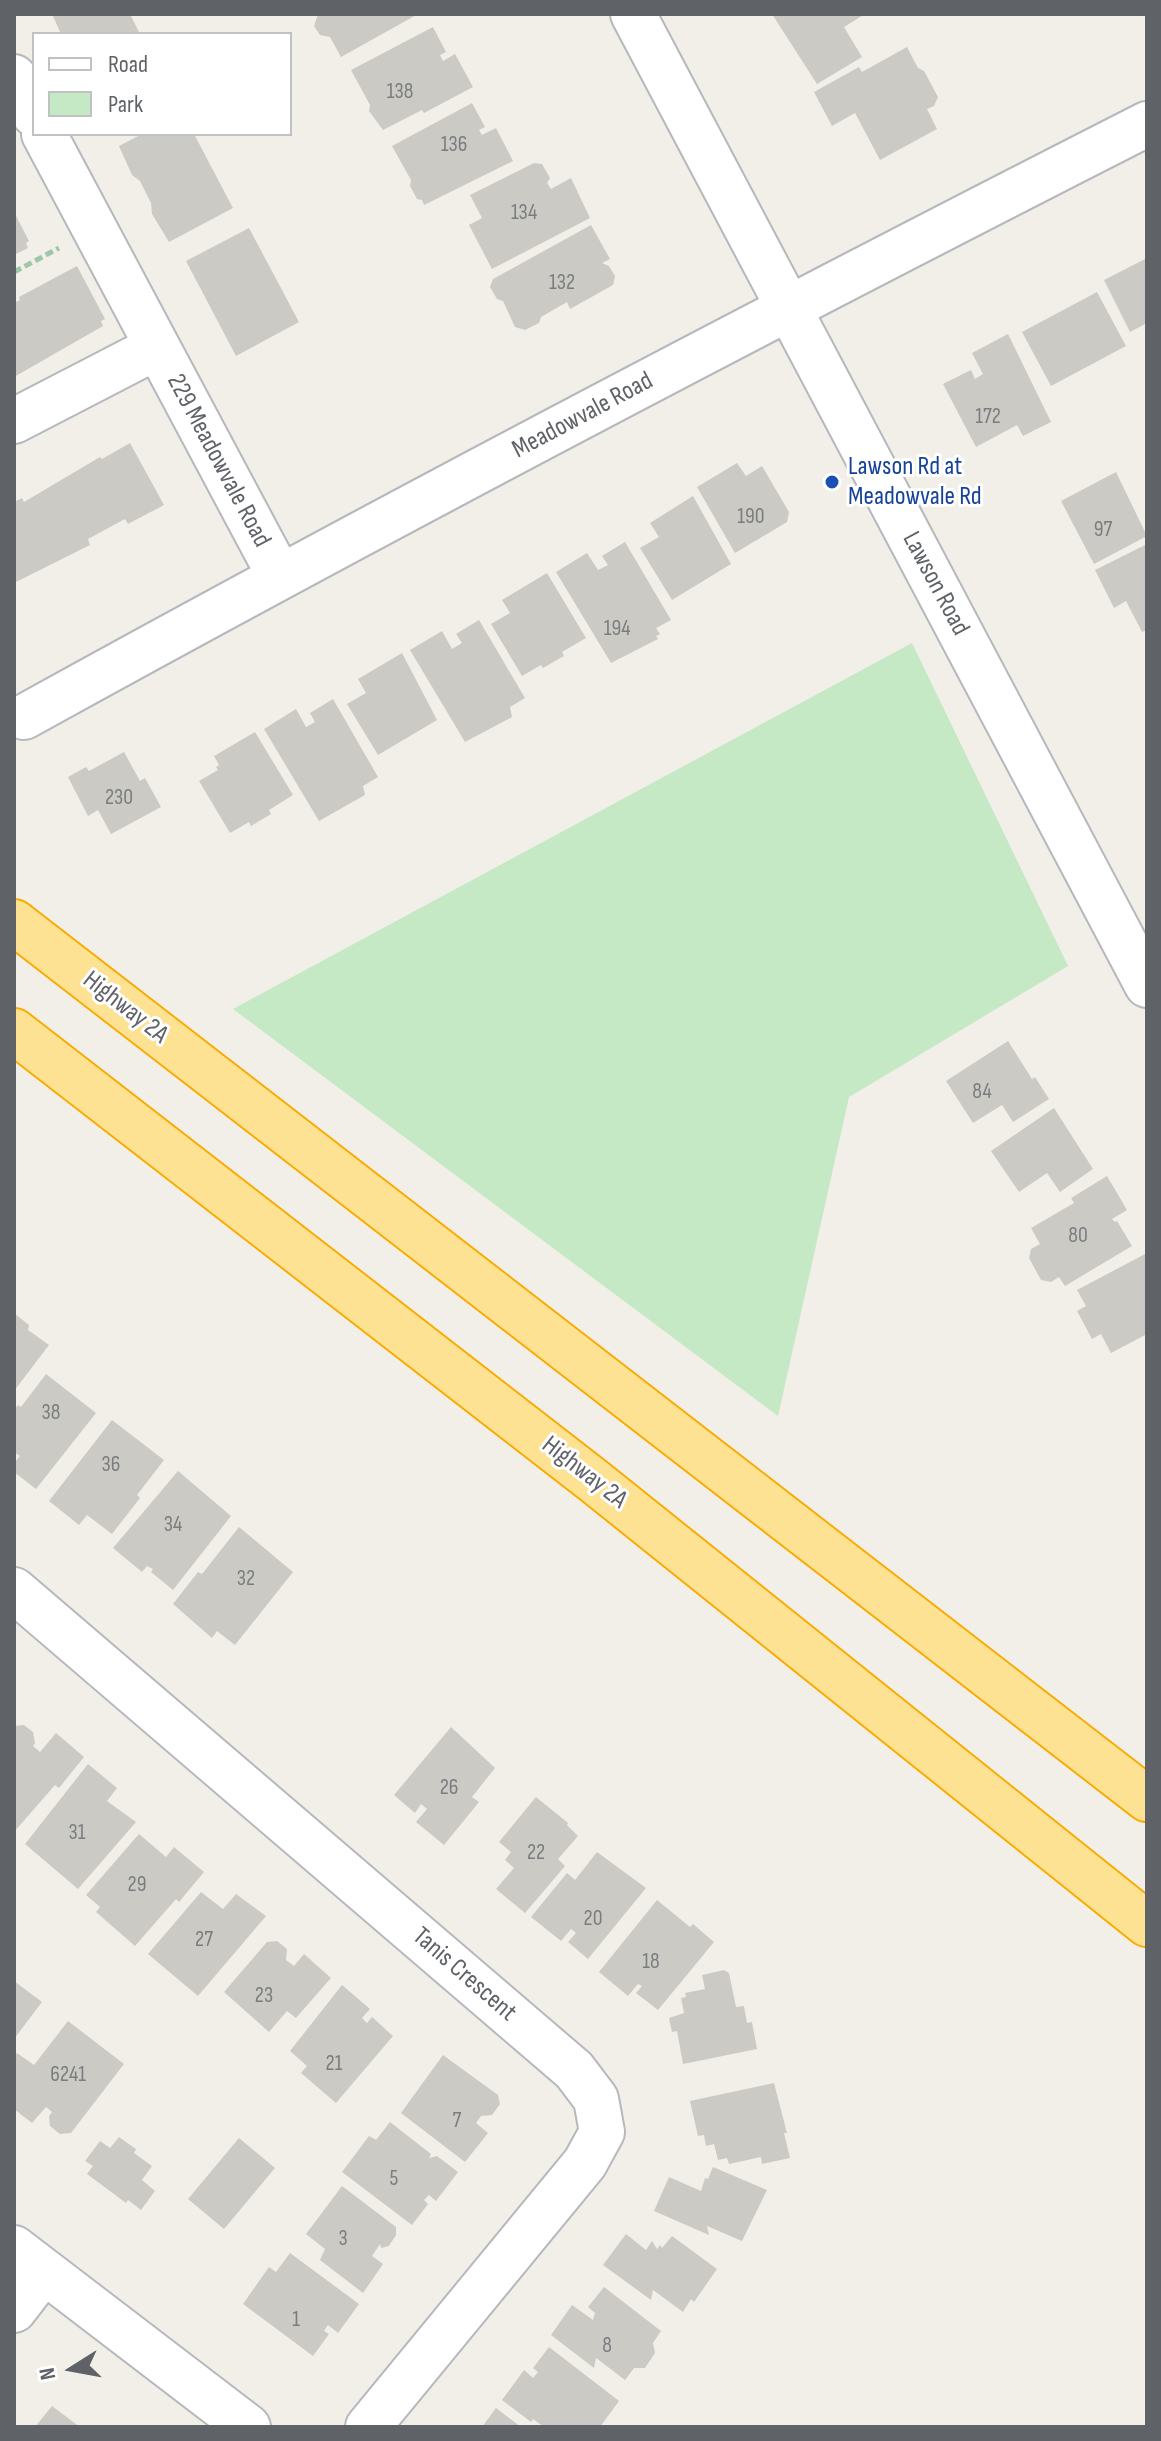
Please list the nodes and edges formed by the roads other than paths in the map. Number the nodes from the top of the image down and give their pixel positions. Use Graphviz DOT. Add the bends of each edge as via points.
graph roads {
  1 [pos="633,14"];
  2 [pos="14,77"];
  3 [pos="32,110"];
  4 [pos="1147,124"];
  5 [pos="45,136"];
  6 [pos="790,307"];
  7 [pos="157,347"];
  8 [pos="14,421"];
  9 [pos="279,575"];
  10 [pos="24,717"];
  11 [pos="14,922"];
  12 [pos="1147,985"];
  13 [pos="14,1031"];
  14 [pos="14,1590"];
  15 [pos="1147,1799"];
  16 [pos="1147,1924"];
  17 [pos="29,2259"];
  18 [pos="14,2310"];
  19 [pos="248,2427"];
  20 [pos="368,2427"];
  1 -- 6 [label="street, Lawson Road"];
  2 -- 3 [label="street"];
  4 -- 6 [label="street, Meadowvale Road"];
  5 -- 7 [label="street, 229 Meadowvale Road"];
  6 -- 9 [label="street, Meadowvale Road"];
  6 -- 12 [label="street, Lawson Road"];
  7 -- 8 [label="street, 229 Meadowvale Road"];
  7 -- 9 [label="street, 229 Meadowvale Road"];
  9 -- 10 [label="street, Meadowvale Road"];
  11 -- 15 [label="highway, Highway 2A"];
  13 -- 16 [label="highway, Highway 2A" via="594,1481"];
  14 -- 20 [label="street, Tanis Crescent" via="574,2070 596,2099 602,2132 585,2163"];
  17 -- 18 [label="street"];
  17 -- 19 [label="street"];
}
